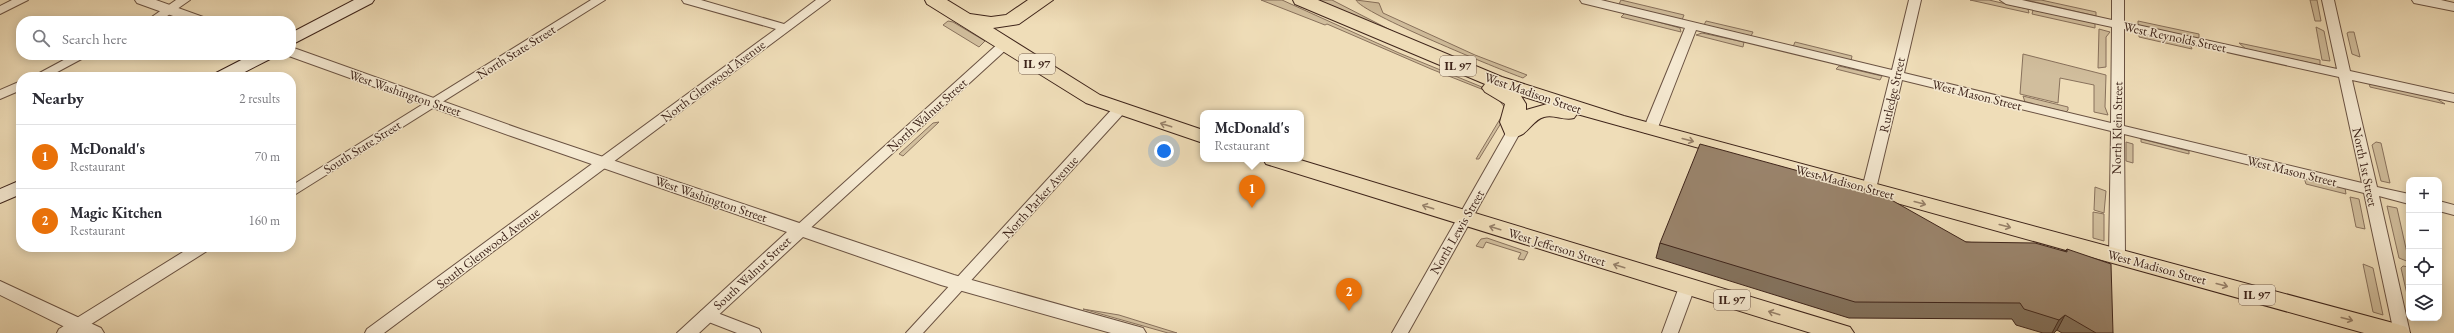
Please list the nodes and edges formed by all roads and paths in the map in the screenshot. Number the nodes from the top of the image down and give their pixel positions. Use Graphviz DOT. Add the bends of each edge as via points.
graph roads {
  1 [pos="22,0"];
  2 [pos="142,0"];
  3 [pos="184,0"];
  4 [pos="366,0"];
  5 [pos="599,0"];
  6 [pos="688,0"];
  7 [pos="824,0"];
  8 [pos="934,0"];
  9 [pos="1044,0"];
  10 [pos="1054,0"];
  11 [pos="1289,0"];
  12 [pos="1302,0"];
  13 [pos="1340,0"];
  14 [pos="1586,0"];
  15 [pos="1915,0"];
  16 [pos="2006,0"];
  17 [pos="2118,0"];
  18 [pos="2328,0"];
  19 [pos="2419,0"];
  20 [pos="2454,7"];
  21 [pos="0,10"];
  22 [pos="170,10"];
  23 [pos="160,16"];
  24 [pos="187,16"];
  25 [pos="964,19"];
  26 [pos="2118,24"];
  27 [pos="1692,26"];
  28 [pos="785,28"];
  29 [pos="296,37"];
  30 [pos="1005,44"];
  31 [pos="296,54"];
  32 [pos="73,60"];
  33 [pos="254,60"];
  34 [pos="48,72"];
  35 [pos="232,72"];
  36 [pos="2344,74"];
  37 [pos="1897,76"];
  38 [pos="16,88"];
  39 [pos="0,96"];
  40 [pos="2454,98"];
  41 [pos="434,103"];
  42 [pos="1119,110"];
  43 [pos="1617,120"];
  44 [pos="2117,129"];
  45 [pos="1650,130"];
  46 [pos="1514,131"];
  47 [pos="1200,136"];
  48 [pos="603,162"];
  49 [pos="1284,162"];
  50 [pos="16,189"];
  51 [pos="296,189"];
  52 [pos="1869,189"];
  53 [pos="2369,190"];
  54 [pos="0,197"];
  55 [pos="2406,198"];
  56 [pos="2442,207"];
  57 [pos="2454,210"];
  58 [pos="1466,219"];
  59 [pos="800,230"];
  60 [pos="195,252"];
  61 [pos="2116,256"];
  62 [pos="960,284"];
  63 [pos="0,287"];
  64 [pos="1687,287"];
  65 [pos="707,315"];
  66 [pos="79,330"];
  67 [pos="373,333"];
  68 [pos="687,333"];
  69 [pos="753,333"];
  70 [pos="914,333"];
  71 [pos="1136,333"];
  72 [pos="1400,333"];
  73 [pos="1670,333"];
  74 [pos="1841,333"];
  75 [pos="2398,333"];
  76 [pos="2402,333"];
  1 -- 21 [label="street"];
  2 -- 22 [label="street"];
  3 -- 22 [label="street"];
  4 -- 29 [label="main road"];
  5 -- 41 [label="street, North State Street"];
  6 -- 28 [label="street"];
  7 -- 28 [label="street, North Glenwood Avenue"];
  8 -- 25 [label="main road, IL 97"];
  9 -- 25 [label="main road" via="1030,6 1012,20 991,23"];
  10 -- 30 [label="main road, North Walnut Street"];
  11 -- 46 [label="main road" via="1401,52 1508,95 1517,106 1511,122"];
  12 -- 43 [label="main road, West Madison Street / IL 97" via="1495,81"];
  13 -- 43 [label="main road" via="1381,22 1463,59 1599,109"];
  14 -- 27 [label="street, West Mason Street"];
  15 -- 37 [label="street, Rutledge Street"];
  16 -- 26 [label="street, West Reynolds Street"];
  17 -- 26 [label="street, North Klein Street"];
  18 -- 36 [label="street, North 1st Street"];
  19 -- 20 [label="street"];
  22 -- 23 [label="street"];
  22 -- 24 [label="street"];
  25 -- 30 [label="main road, IL 97"];
  26 -- 36 [label="street, West Reynolds Street"];
  26 -- 44 [label="street, North Klein Street"];
  27 -- 37 [label="street, West Mason Street"];
  27 -- 45 [label="street"];
  28 -- 48 [label="street, North Glenwood Avenue"];
  30 -- 42 [label="main road, IL 97" via="1084,94"];
  30 -- 59 [label="street, North Walnut Street"];
  31 -- 41 [label="street, West Washington Street"];
  32 -- 34 [label="street"];
  33 -- 35 [label="main road"];
  36 -- 40 [label="street, West Reynolds Street"];
  36 -- 53 [label="street, North 1st Street"];
  37 -- 44 [label="street, West Mason Street"];
  37 -- 52 [label="street, Rutledge Street"];
  38 -- 39 [label="street"];
  41 -- 48 [label="street, West Washington Street"];
  41 -- 51 [label="street, South State Street"];
  47 -- 42 [label="main road, IL 97, one-way"];
  42 -- 62 [label="street, North Parker Avenue"];
  43 -- 45 [label="main road, West Madison Street / IL 97"];
  43 -- 46 [label="main road" via="1543,110 1531,114"];
  44 -- 53 [label="street, West Mason Street"];
  44 -- 61 [label="street, North Klein Street"];
  45 -- 52 [label="main road, West Madison Street / IL 97, one-way"];
  46 -- 58 [label="street, North Lewis Street"];
  48 -- 59 [label="street, West Washington Street"];
  48 -- 67 [label="street, South Glenwood Avenue"];
  58 -- 49 [label="main road, West Jefferson Street / IL 97, one-way"];
  50 -- 54 [label="main road"];
  52 -- 61 [label="main road, West Madison Street / IL 97, one-way"];
  53 -- 55 [label="street, West Mason Street"];
  53 -- 76 [label="street, North 1st Street"];
  56 -- 57 [label="street"];
  64 -- 58 [label="main road, West Jefferson Street / IL 97, one-way"];
  58 -- 72 [label="street, North Lewis Street"];
  59 -- 62 [label="street, West Washington Street"];
  59 -- 65 [label="street, South Walnut Street"];
  60 -- 66 [label="street"];
  61 -- 75 [label="main road, West Madison Street / IL 97, one-way"];
  62 -- 70 [label="street, North Parker Avenue"];
  62 -- 71 [label="street, West Washington Street"];
  63 -- 66 [label="street"];
  64 -- 73 [label="street"];
  74 -- 64 [label="main road, West Jefferson Street / IL 97, one-way"];
  65 -- 68 [label="street, South Walnut Street"];
  65 -- 69 [label="street"];
}
